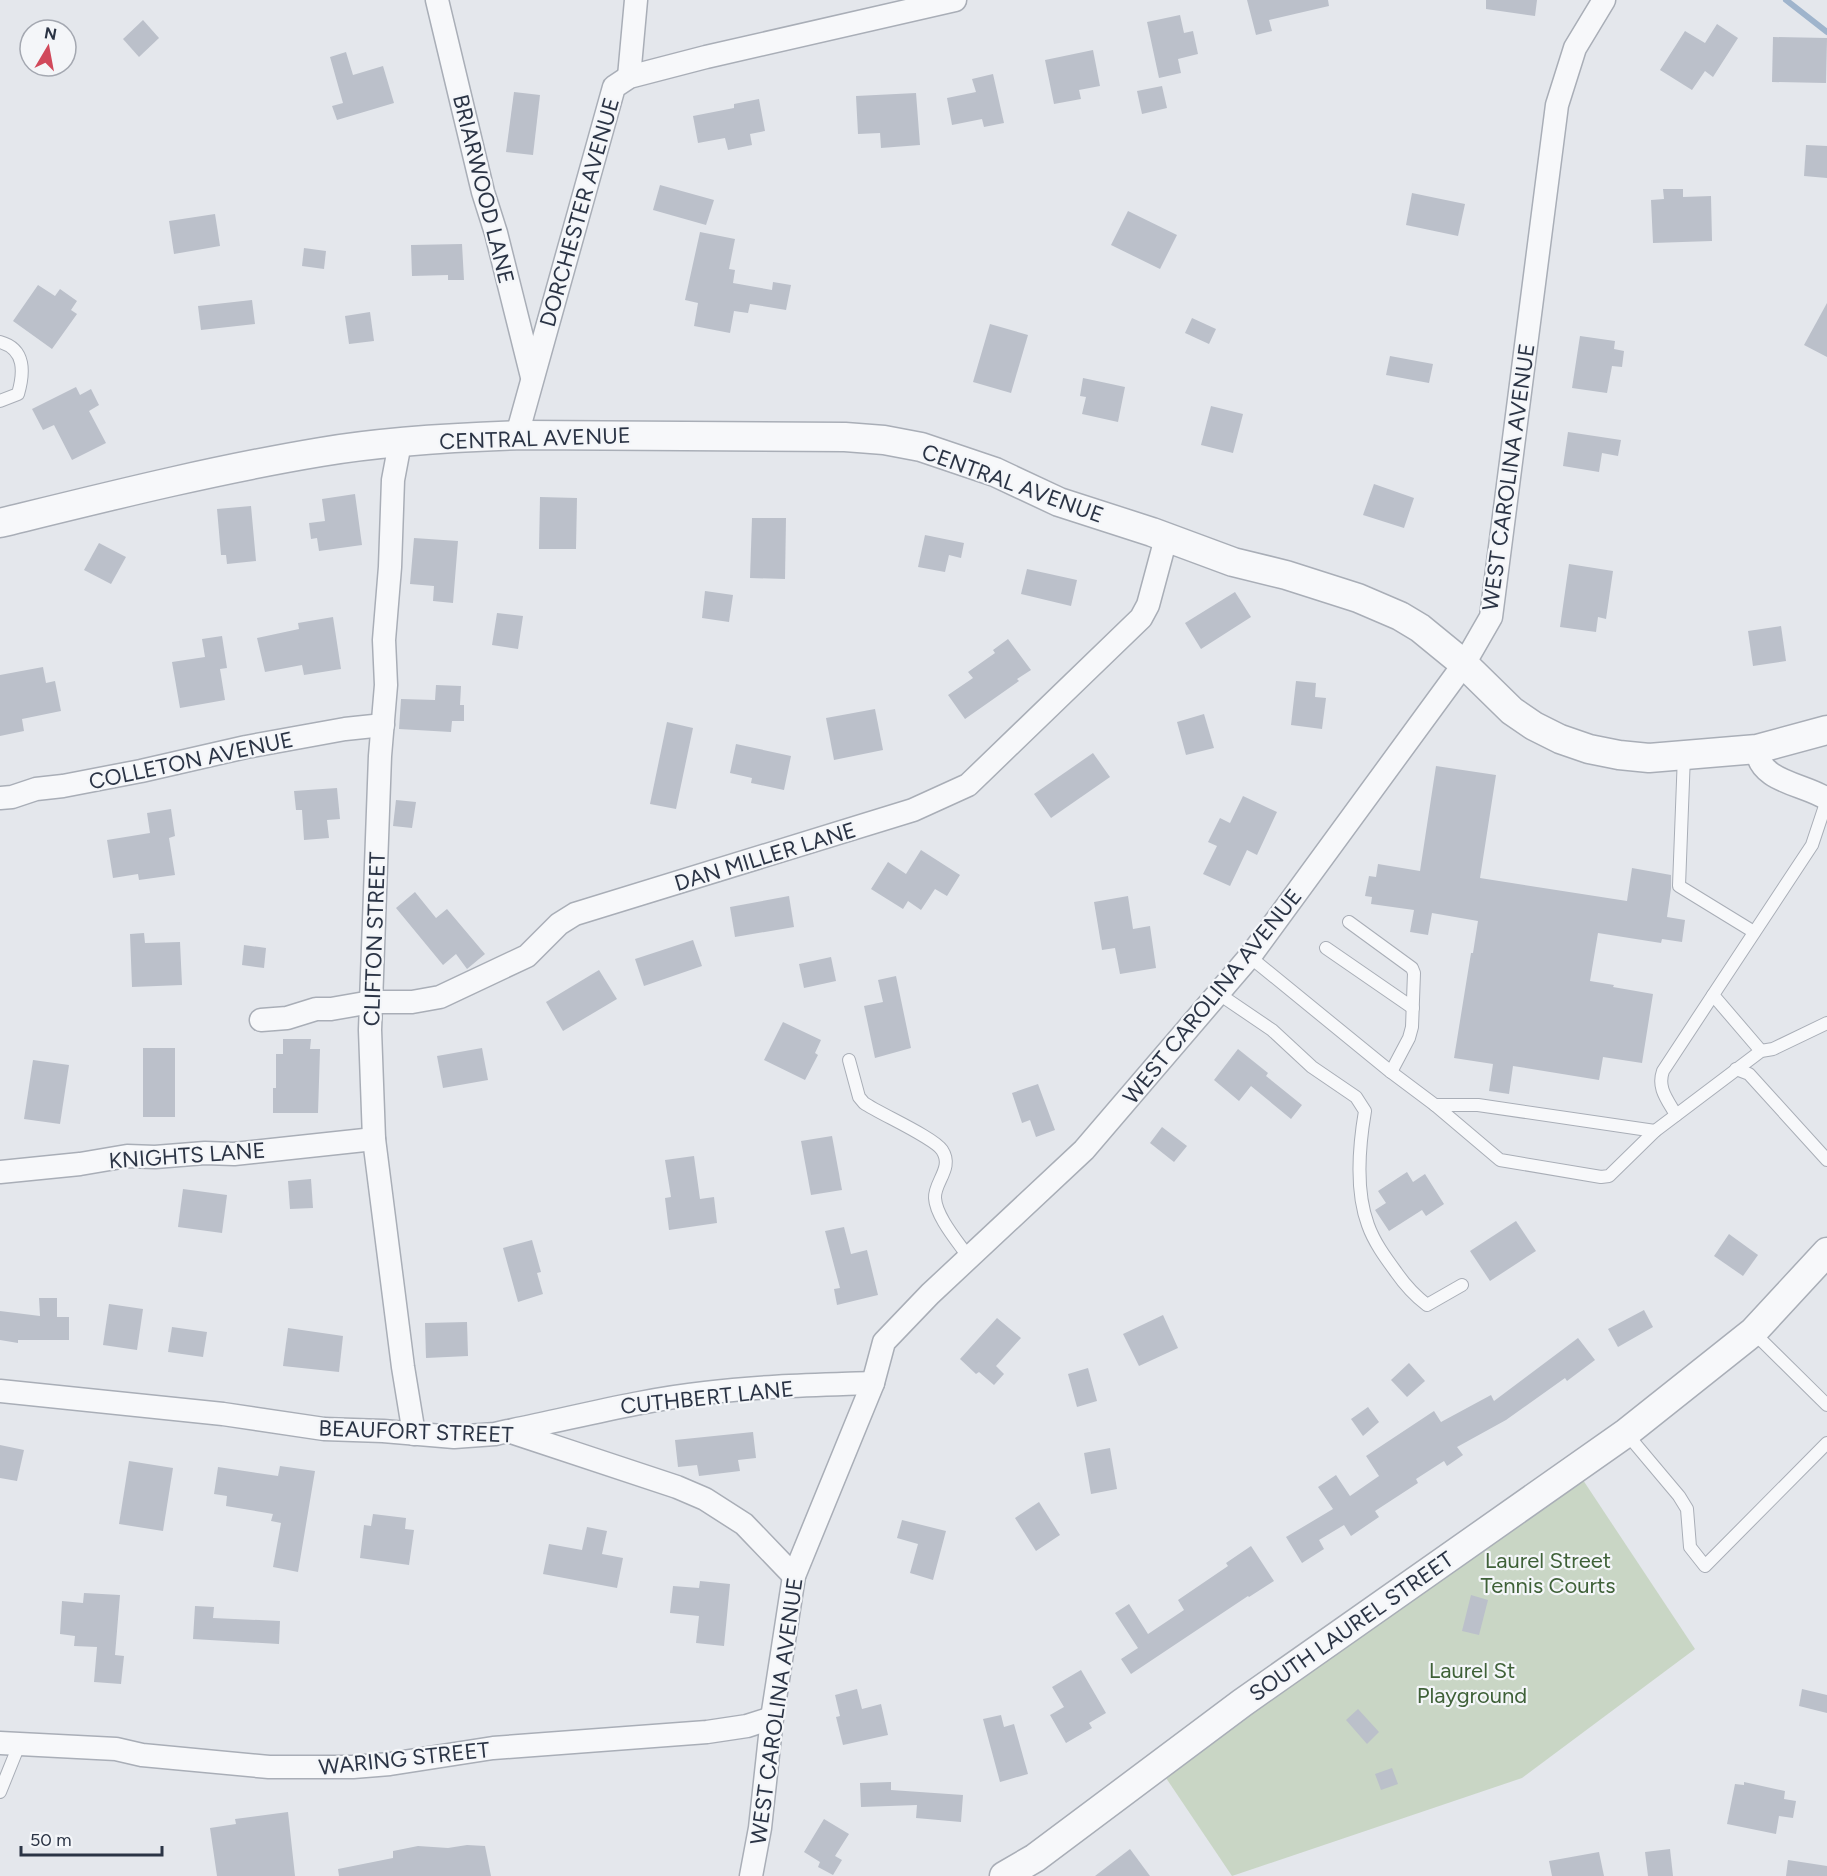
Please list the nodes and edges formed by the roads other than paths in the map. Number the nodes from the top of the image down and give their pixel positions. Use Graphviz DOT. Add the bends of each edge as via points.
graph roads {
  1 [pos="437,0"];
  2 [pos="636,0"];
  3 [pos="955,0"];
  4 [pos="1604,0"];
  5 [pos="629,77"];
  6 [pos="0,342"];
  7 [pos="532,378"];
  8 [pos="0,401"];
  9 [pos="517,435"];
  10 [pos="400,443"];
  11 [pos="0,523"];
  12 [pos="1166,538"];
  13 [pos="1464,664"];
  14 [pos="383,725"];
  15 [pos="1827,730"];
  16 [pos="1757,749"];
  17 [pos="1684,755"];
  18 [pos="0,798"];
  19 [pos="1827,800"];
  20 [pos="1348,922"];
  21 [pos="1754,932"];
  22 [pos="1326,948"];
  23 [pos="1250,957"];
  24 [pos="1219,994"];
  25 [pos="1713,994"];
  26 [pos="371,1002"];
  27 [pos="1413,1008"];
  28 [pos="261,1020"];
  29 [pos="1827,1023"];
  30 [pos="1761,1051"];
  31 [pos="849,1060"];
  32 [pos="1736,1069"];
  33 [pos="1391,1072"];
  34 [pos="1435,1105"];
  35 [pos="1676,1115"];
  36 [pos="1655,1131"];
  37 [pos="374,1139"];
  38 [pos="1827,1160"];
  39 [pos="0,1172"];
  40 [pos="1827,1252"];
  41 [pos="969,1258"];
  42 [pos="1462,1285"];
  43 [pos="1753,1332"];
  44 [pos="873,1383"];
  45 [pos="0,1391"];
  46 [pos="1827,1405"];
  47 [pos="508,1431"];
  48 [pos="1626,1433"];
  49 [pos="414,1434"];
  50 [pos="1827,1443"];
  51 [pos="794,1576"];
  52 [pos="772,1718"];
  53 [pos="10,1744"];
  54 [pos="0,1792"];
  55 [pos="751,1876"];
  56 [pos="1004,1876"];
  1 -- 7 [label="street, BRIARWOOD LANE"];
  2 -- 5 [label="street"];
  3 -- 5 [label="street, DORCHESTER AVENUE"];
  4 -- 13 [label="street, WEST CAROLINA AVENUE" via="1575,48 1557,105 1491,617"];
  5 -- 7 [label="street, DORCHESTER AVENUE" via="614,87"];
  6 -- 8 [label="lane" via="9,345 20,358 23,376 18,394"];
  7 -- 9 [label="street, DORCHESTER AVENUE"];
  9 -- 10 [label="street, CENTRAL AVENUE"];
  9 -- 12 [label="street, CENTRAL AVENUE" via="822,436 884,440 921,447 995,472 1059,502"];
  10 -- 11 [label="street, CENTRAL AVENUE" via="227,470"];
  10 -- 14 [label="street, CLIFTON STREET" via="393,480"];
  12 -- 13 [label="street, CENTRAL AVENUE" via="1358,598 1420,628"];
  12 -- 26 [label="street, DAN MILLER LANE" via="1141,618 968,786 913,810 575,914 526,956 440,997"];
  13 -- 17 [label="street, CENTRAL AVENUE" via="1512,711 1560,739 1619,755"];
  13 -- 23 [label="street, WEST CAROLINA AVENUE"];
  14 -- 18 [label="street, COLLETON AVENUE" via="246,747"];
  14 -- 26 [label="street, CLIFTON STREET"];
  15 -- 16 [label="street, CENTRAL AVENUE"];
  16 -- 17 [label="street, CENTRAL AVENUE"];
  16 -- 19 [label="street" via="1757,758 1765,770"];
  17 -- 21 [label="lane" via="1679,886"];
  19 -- 21 [label="lane" via="1812,845"];
  20 -- 27 [label="lane" via="1412,968"];
  21 -- 25 [label="lane"];
  22 -- 27 [label="lane"];
  23 -- 24 [label="street, WEST CAROLINA AVENUE"];
  23 -- 33 [label="lane"];
  24 -- 41 [label="street, WEST CAROLINA AVENUE" via="1084,1150"];
  24 -- 42 [label="lane" via="1272,1030 1312,1067 1356,1097 1365,1111 1360,1138 1361,1191 1367,1224 1382,1253 1412,1294 1427,1305"];
  25 -- 30 [label="lane"];
  25 -- 35 [label="lane" via="1661,1078 1661,1088"];
  26 -- 28 [label="street, DAN MILLER LANE"];
  26 -- 37 [label="street, CLIFTON STREET"];
  27 -- 33 [label="lane" via="1409,1038"];
  29 -- 30 [label="lane"];
  30 -- 32 [label="lane"];
  31 -- 41 [label="lane" via="859,1097 864,1102 944,1153 946,1164 935,1201"];
  32 -- 35 [label="lane"];
  32 -- 38 [label="lane" via="1749,1074"];
  33 -- 34 [label="lane"];
  34 -- 36 [label="lane" via="1478,1105"];
  34 -- 36 [label="lane" via="1500,1160 1601,1177 1610,1176"];
  35 -- 36 [label="lane"];
  37 -- 39 [label="street, KNIGHTS LANE" via="234,1154 127,1156"];
  37 -- 49 [label="street, CLIFTON STREET"];
  40 -- 43 [label="street, SOUTH LAUREL STREET"];
  41 -- 44 [label="street, WEST CAROLINA AVENUE" via="885,1342"];
  43 -- 46 [label="lane"];
  43 -- 48 [label="street, SOUTH LAUREL STREET"];
  44 -- 47 [label="street, CUTHBERT LANE" via="705,1393 611,1408"];
  44 -- 51 [label="street, WEST CAROLINA AVENUE"];
  45 -- 49 [label="street, BEAUFORT STREET" via="223,1414 324,1429"];
  47 -- 49 [label="street, BEAUFORT STREET" via="454,1437"];
  47 -- 51 [label="street, BEAUFORT STREET" via="677,1487 705,1500 744,1524"];
  48 -- 50 [label="lane" via="1687,1509 1690,1547 1705,1566"];
  48 -- 56 [label="street, SOUTH LAUREL STREET" via="1242,1703 1035,1858"];
  51 -- 52 [label="street, WEST CAROLINA AVENUE"];
  52 -- 53 [label="street, WARING STREET" via="707,1732 494,1748 353,1767 269,1767 116,1749"];
  52 -- 55 [label="street, WEST CAROLINA AVENUE"];
  53 -- 54 [label="lane"];
}
